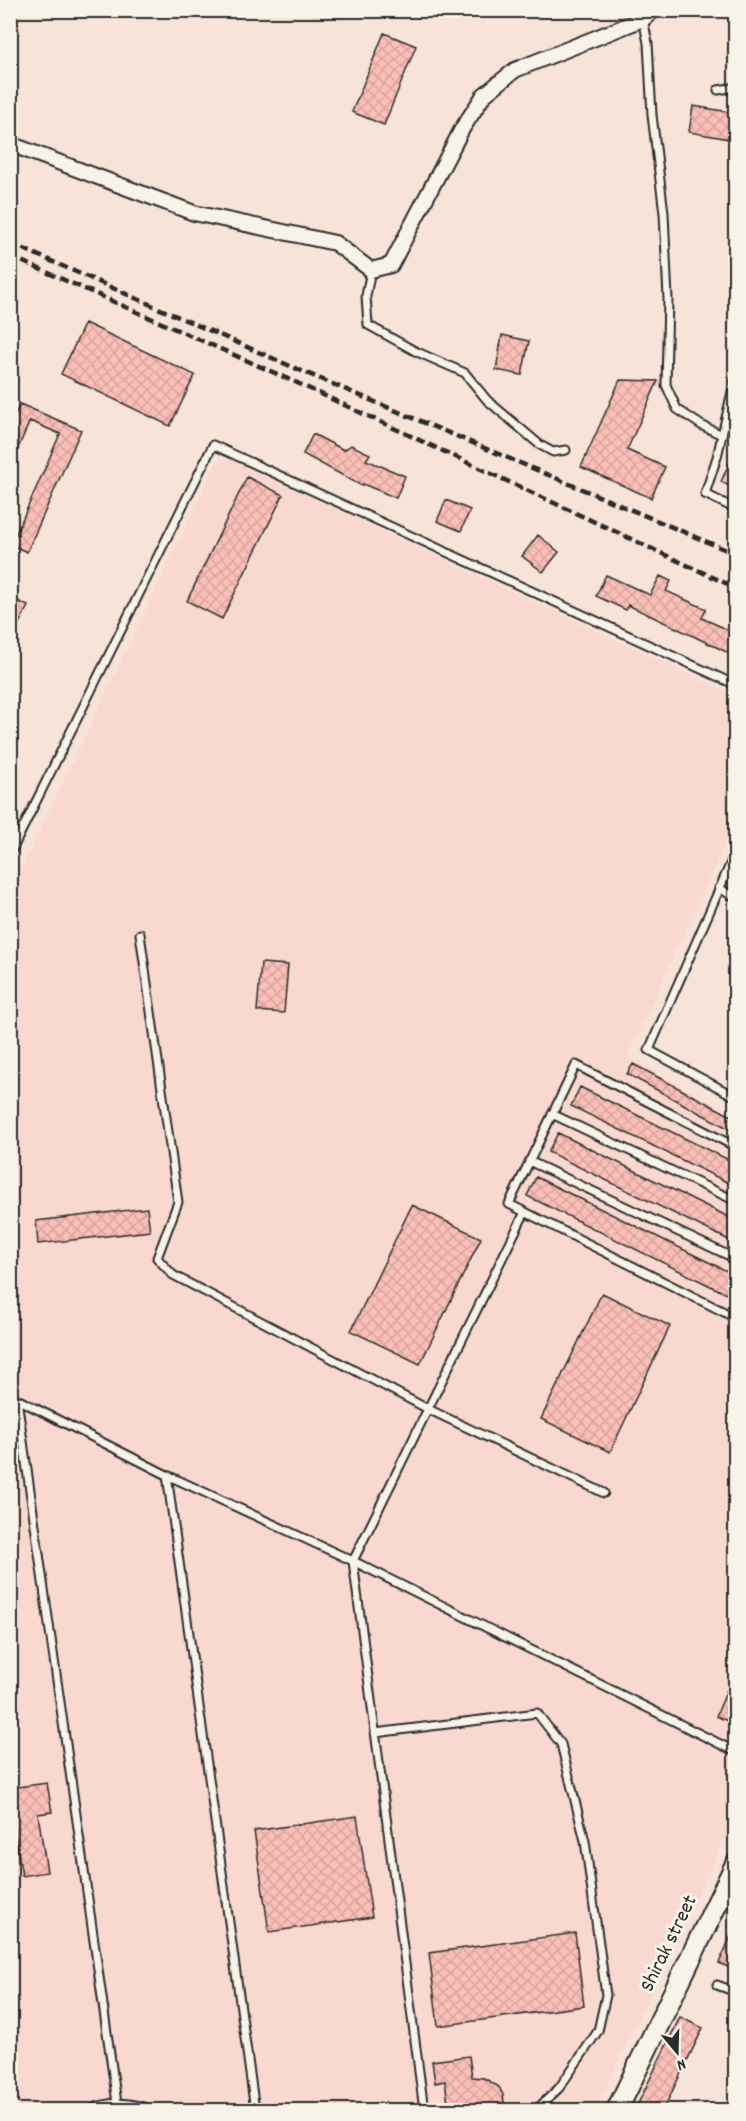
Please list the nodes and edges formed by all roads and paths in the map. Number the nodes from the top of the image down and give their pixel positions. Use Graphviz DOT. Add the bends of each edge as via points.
graph roads {
  1 [pos="648,15"];
  2 [pos="735,87"];
  3 [pos="718,90"];
  4 [pos="10,144"];
  5 [pos="371,270"];
  6 [pos="735,374"];
  7 [pos="722,435"];
  8 [pos="566,450"];
  9 [pos="735,509"];
  10 [pos="735,685"];
  11 [pos="735,851"];
  12 [pos="10,854"];
  13 [pos="719,888"];
  14 [pos="735,898"];
  15 [pos="140,934"];
  16 [pos="735,1097"];
  17 [pos="552,1114"];
  18 [pos="735,1147"];
  19 [pos="529,1161"];
  20 [pos="735,1201"];
  21 [pos="525,1212"];
  22 [pos="735,1259"];
  23 [pos="735,1318"];
  24 [pos="428,1409"];
  25 [pos="167,1475"];
  26 [pos="604,1493"];
  27 [pos="353,1561"];
  28 [pos="375,1733"];
  29 [pos="735,1752"];
  30 [pos="735,1864"];
  31 [pos="735,1884"];
  32 [pos="717,1985"];
  33 [pos="735,1992"];
  34 [pos="117,2103"];
  35 [pos="90,2110"];
  36 [pos="153,2110"];
  37 [pos="255,2110"];
  38 [pos="424,2110"];
  39 [pos="536,2110"];
  40 [pos="617,2110"];
  41 [pos="625,2110"];
  1 -- 5 [label="street" via="515,70 484,95 391,265"];
  1 -- 7 [label="lane" via="652,115 664,213 666,385 677,409"];
  2 -- 3 [label="lane"];
  4 -- 5 [label="street" via="194,213 335,243"];
  5 -- 8 [label="lane" via="366,296 368,325 465,373 487,400 540,445 553,452"];
  6 -- 7 [label="lane"];
  7 -- 9 [label="lane" via="705,494"];
  10 -- 12 [label="lane" via="213,445"];
  11 -- 13 [label="lane"];
  13 -- 14 [label="lane"];
  13 -- 16 [label="lane" via="649,1050"];
  15 -- 24 [label="lane" via="178,1202 157,1258 173,1275"];
  17 -- 18 [label="lane" via="576,1065"];
  17 -- 19 [label="lane"];
  17 -- 20 [label="lane"];
  19 -- 21 [label="lane" via="508,1204"];
  19 -- 22 [label="lane"];
  21 -- 23 [label="lane"];
  21 -- 24 [label="lane"];
  24 -- 26 [label="lane"];
  24 -- 27 [label="lane"];
  25 -- 27 [label="lane"];
  25 -- 34 [label="lane" via="17,1399"];
  25 -- 37 [label="lane"];
  27 -- 28 [label="lane"];
  27 -- 29 [label="lane"];
  28 -- 38 [label="lane"];
  28 -- 39 [label="lane" via="537,1713 561,1744 585,1841 606,1995 598,2031 559,2088"];
  30 -- 40 [label="main road, Shirak street"];
  31 -- 41 [label="main road, Shirak street"];
  32 -- 33 [label="lane"];
  34 -- 35 [label="lane"];
  34 -- 36 [label="lane"];
}
